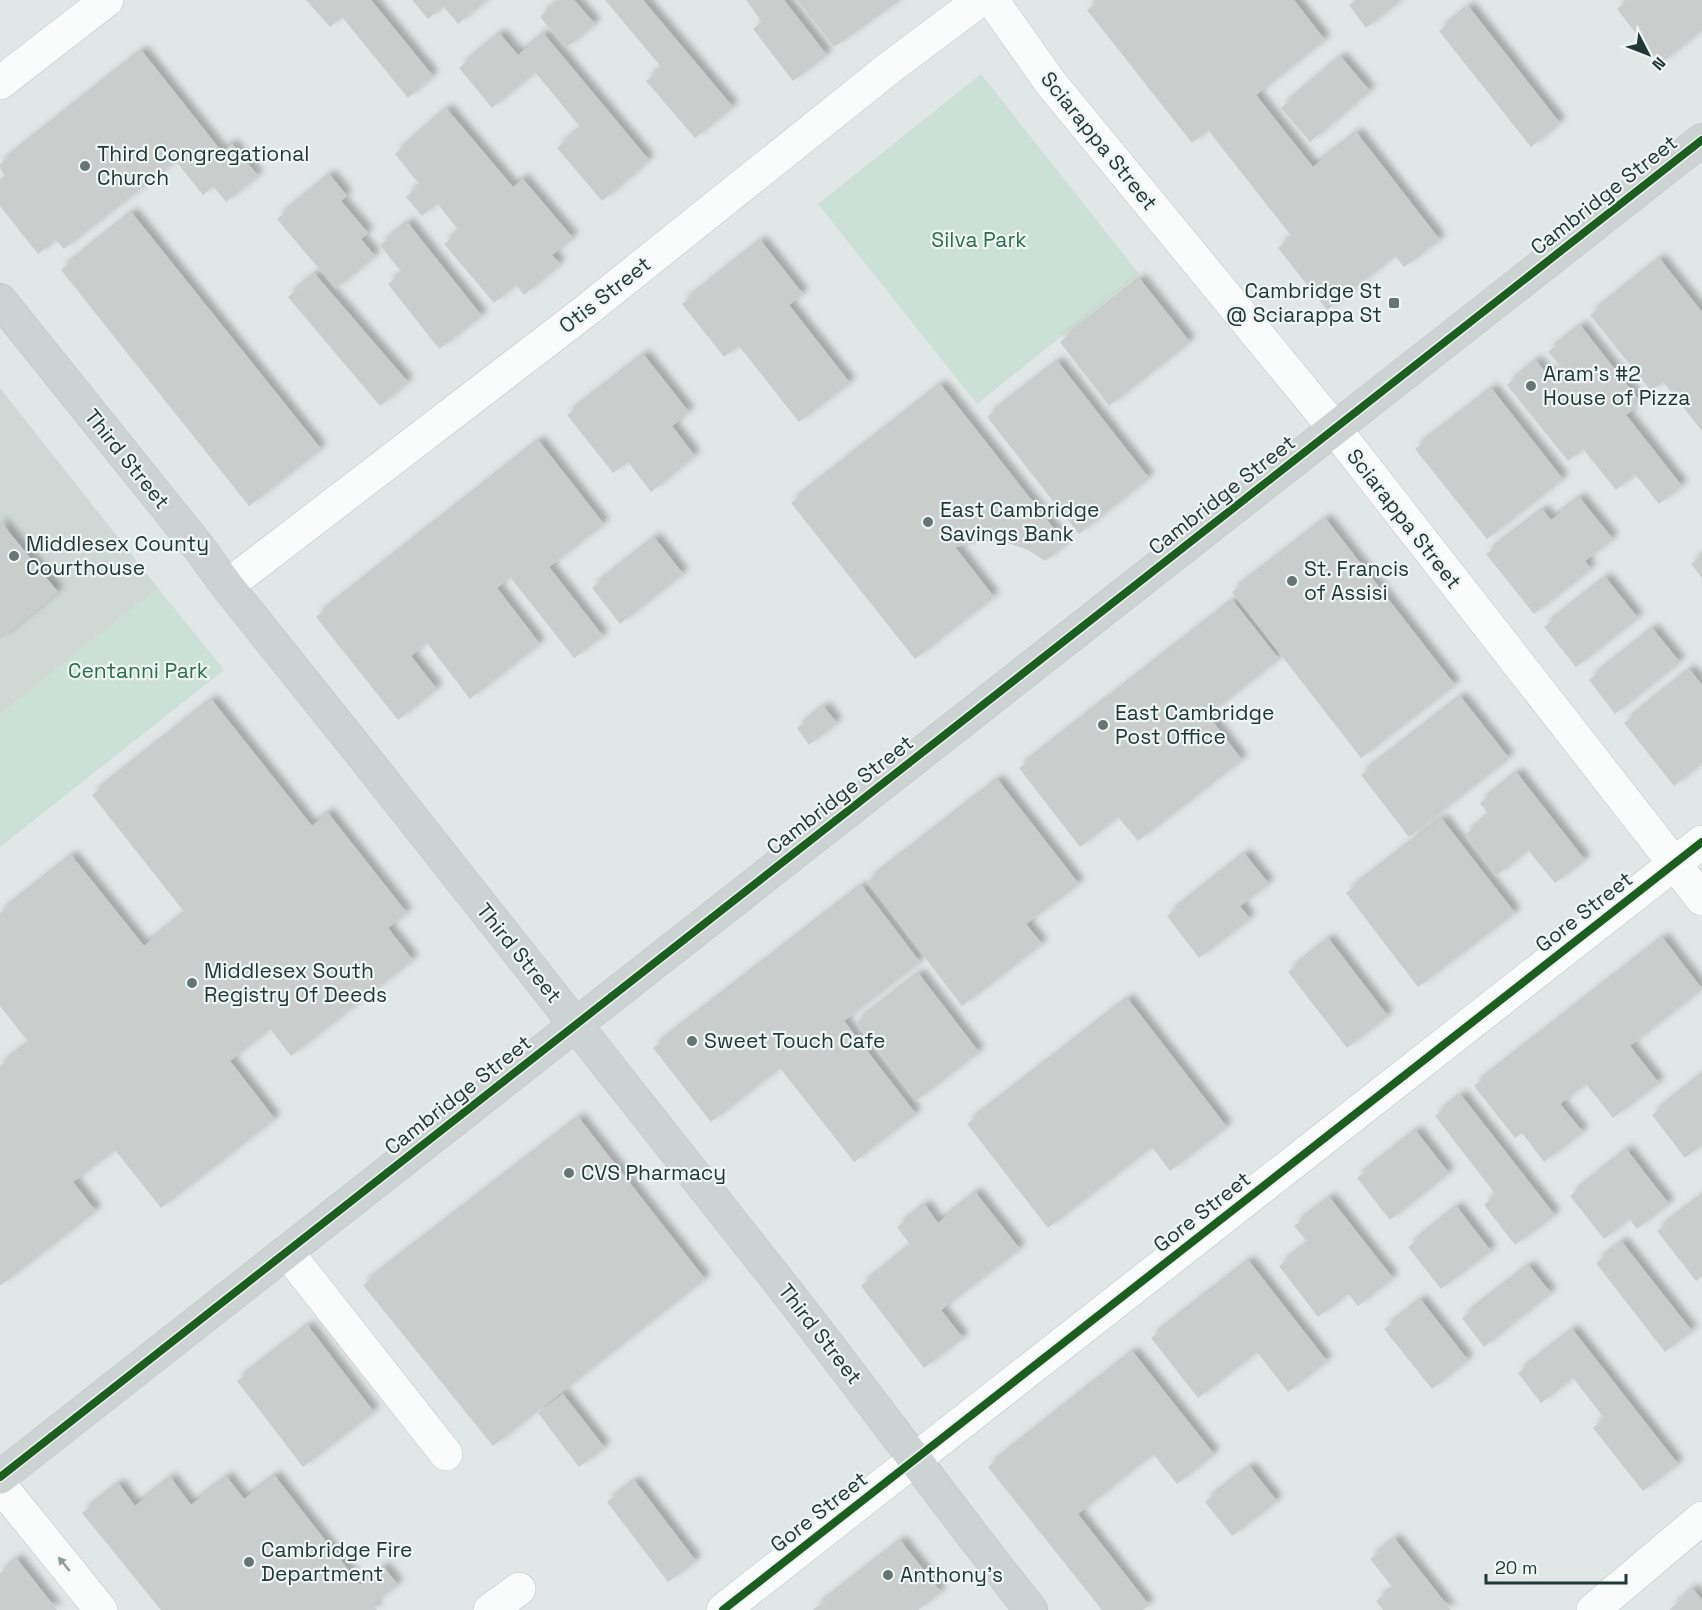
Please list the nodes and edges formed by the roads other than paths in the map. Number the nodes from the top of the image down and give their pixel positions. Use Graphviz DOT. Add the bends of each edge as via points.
graph roads {
  1 [pos="106,0"];
  2 [pos="980,0"];
  3 [pos="992,0"];
  4 [pos="0,84"];
  5 [pos="1702,141"];
  6 [pos="0,300"];
  7 [pos="1335,429"];
  8 [pos="227,586"];
  9 [pos="1702,842"];
  10 [pos="1675,864"];
  11 [pos="1702,899"];
  12 [pos="577,1025"];
  13 [pos="287,1252"];
  14 [pos="446,1454"];
  15 [pos="914,1460"];
  16 [pos="0,1477"];
  17 [pos="0,1485"];
  18 [pos="1702,1518"];
  19 [pos="519,1588"];
  20 [pos="101,1610"];
  21 [pos="490,1610"];
  22 [pos="723,1610"];
  23 [pos="1031,1610"];
  24 [pos="1593,1610"];
  1 -- 4 [label="street"];
  2 -- 8 [label="street, Otis Street" via="583,313"];
  3 -- 7 [label="street, Sciarappa Street" via="1050,82"];
  5 -- 7 [label="main road, Cambridge Street"];
  6 -- 8 [label="main road, Third Street"];
  7 -- 10 [label="street, Sciarappa Street"];
  7 -- 12 [label="main road, Cambridge Street"];
  8 -- 12 [label="main road, Third Street"];
  9 -- 10 [label="street, Gore Street"];
  10 -- 11 [label="street, Sciarappa Street"];
  10 -- 15 [label="street, Gore Street"];
  12 -- 13 [label="main road, Cambridge Street"];
  12 -- 15 [label="main road, Third Street"];
  13 -- 14 [label="street"];
  13 -- 16 [label="main road, Cambridge Street"];
  15 -- 22 [label="street, Gore Street"];
  15 -- 23 [label="main road, Third Street"];
  20 -- 17 [label="street, one-way"];
  18 -- 24 [label="street"];
  19 -- 21 [label="street"];
}
